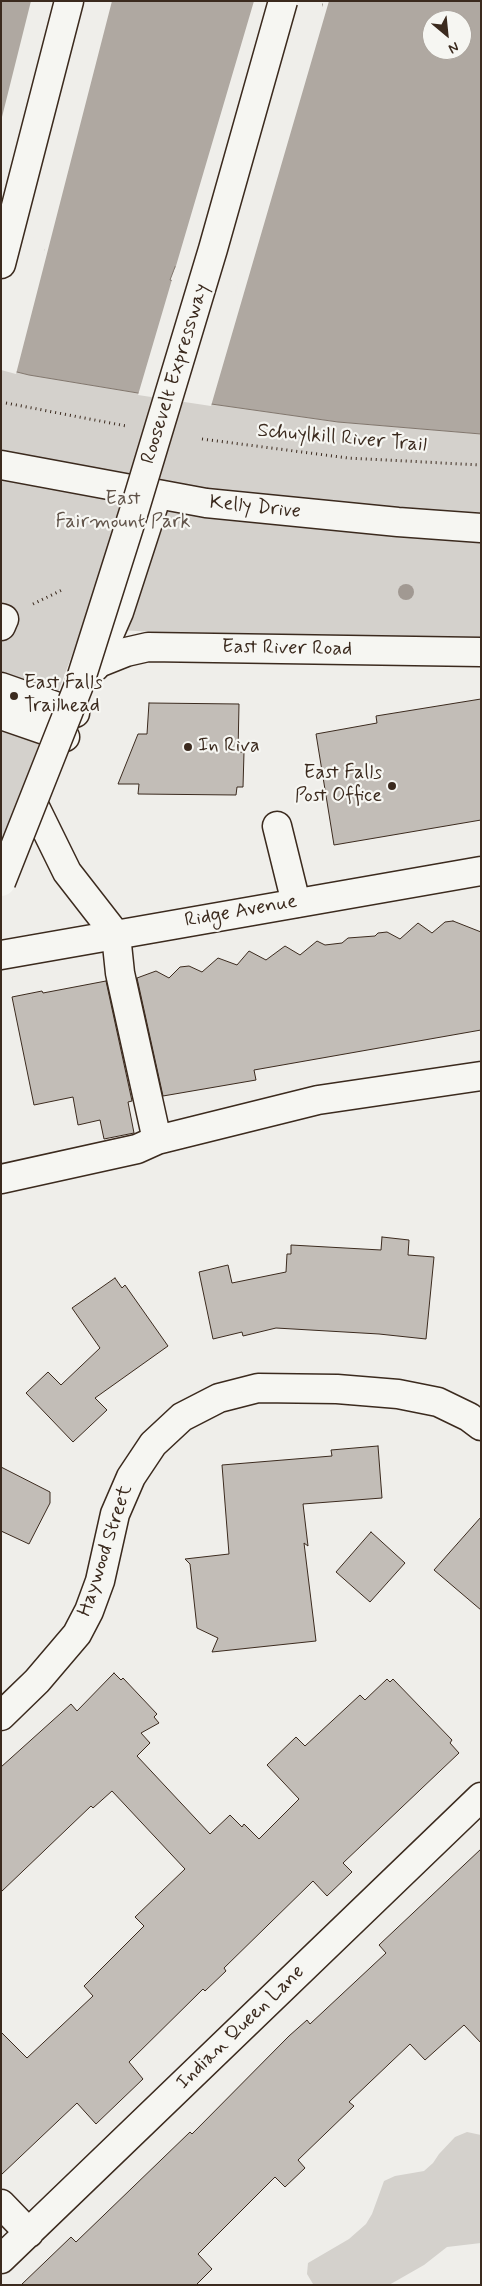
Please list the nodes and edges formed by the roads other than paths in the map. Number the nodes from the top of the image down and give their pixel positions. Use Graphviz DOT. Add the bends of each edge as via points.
graph roads {
  1 [pos="70,1"];
  2 [pos="283,1"];
  3 [pos="1,264"];
  4 [pos="1,465"];
  5 [pos="157,494"];
  6 [pos="481,528"];
  7 [pos="1,618"];
  8 [pos="1,626"];
  9 [pos="481,652"];
  10 [pos="96,664"];
  11 [pos="1,687"];
  12 [pos="1,715"];
  13 [pos="70,725"];
  14 [pos="36,809"];
  15 [pos="277,826"];
  16 [pos="481,871"];
  17 [pos="1,882"];
  18 [pos="1,889"];
  19 [pos="296,902"];
  20 [pos="116,935"];
  21 [pos="1,955"];
  22 [pos="481,1076"];
  23 [pos="157,1140"];
  24 [pos="1,1178"];
  25 [pos="481,1426"];
  26 [pos="1,1716"];
  27 [pos="481,1797"];
  28 [pos="1,2204"];
  29 [pos="29,2233"];
  30 [pos="1,2259"];
  1 -- 3 [label="main road"];
  2 -- 17 [label="main road, Roosevelt Expressway, bridge" via="208,268 79,685"];
  4 -- 5 [label="main road, Kelly Drive"];
  5 -- 6 [label="main road, Kelly Drive" via="281,511"];
  5 -- 10 [label="main road" via="119,612"];
  7 -- 8 [label="main road" via="4,619"];
  9 -- 10 [label="main road, East River Road" via="148,647"];
  10 -- 13 [label="main road"];
  11 -- 13 [label="main road"];
  12 -- 13 [label="main road"];
  13 -- 14 [label="main road"];
  14 -- 18 [label="main road"];
  14 -- 20 [label="main road" via="68,872"];
  15 -- 19 [label="main road"];
  16 -- 19 [label="main road, Ridge Avenue"];
  19 -- 20 [label="main road, Ridge Avenue"];
  20 -- 21 [label="main road, Ridge Avenue"];
  20 -- 23 [label="main road" via="120,973"];
  22 -- 23 [label="main road" via="318,1100"];
  23 -- 24 [label="main road" via="136,1149"];
  25 -- 26 [label="main road, Haywood Street" via="438,1402 398,1394 337,1389 258,1388 219,1398 182,1417 153,1444 130,1477 115,1514 100,1581 76,1634 37,1681"];
  27 -- 29 [label="main road, Indian Queen Lane"];
  28 -- 29 [label="main road"];
  29 -- 30 [label="main road, Indian Queen Lane"];
}
